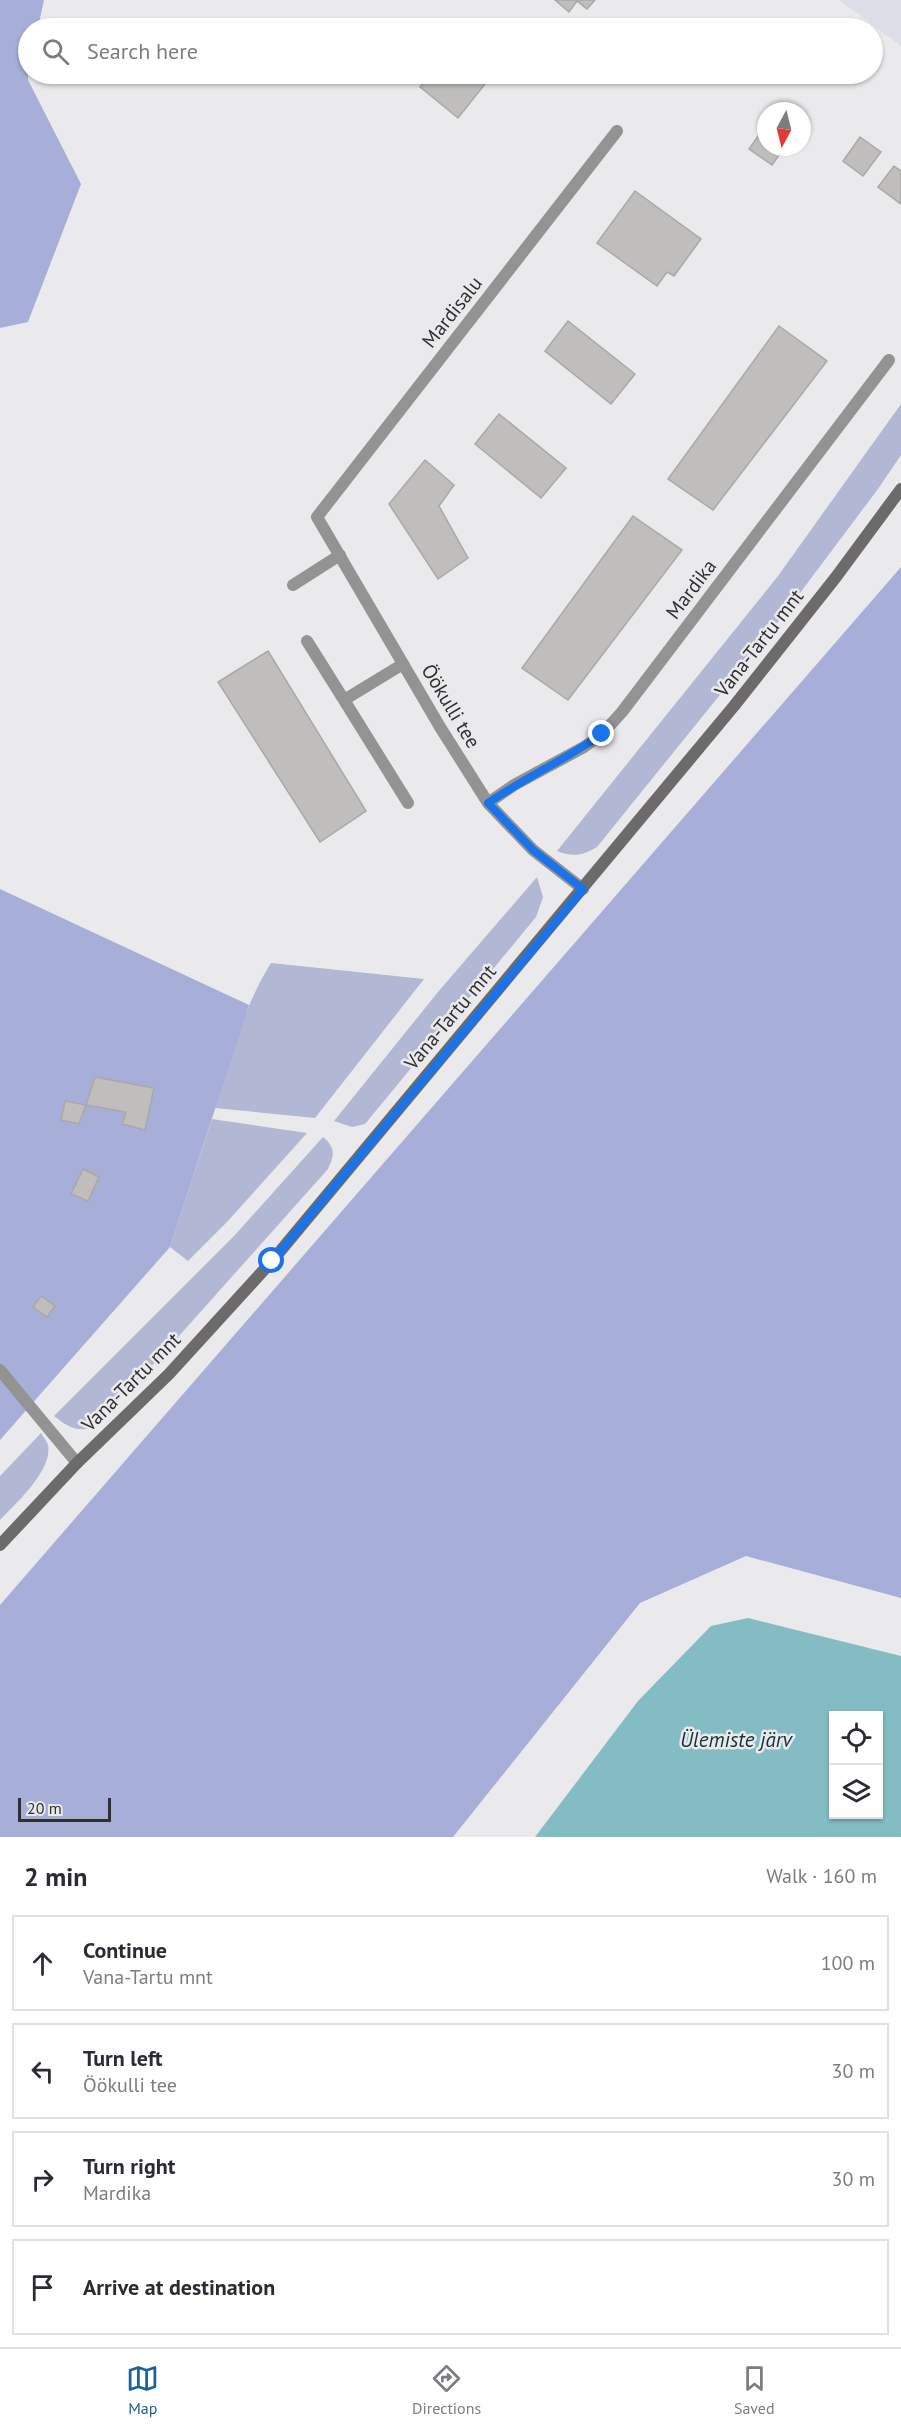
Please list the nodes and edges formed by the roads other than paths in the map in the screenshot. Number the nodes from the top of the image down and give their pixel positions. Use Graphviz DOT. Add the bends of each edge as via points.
graph roads {
  1 [pos="617,131"];
  2 [pos="889,360"];
  3 [pos="901,489"];
  4 [pos="317,516"];
  5 [pos="340,555"];
  6 [pos="293,585"];
  7 [pos="307,641"];
  8 [pos="403,664"];
  9 [pos="344,700"];
  10 [pos="408,803"];
  11 [pos="488,803"];
  12 [pos="583,889"];
  13 [pos="0,1370"];
  14 [pos="77,1463"];
  15 [pos="0,1545"];
  1 -- 4 [label="street, Mardisalu"];
  2 -- 11 [label="street, Mardika" via="622,712 584,747"];
  3 -- 12 [label="street, Vana-Tartu mnt" via="734,706"];
  4 -- 5 [label="street, Öökulli tee"];
  5 -- 6 [label="street"];
  5 -- 8 [label="street, Öökulli tee"];
  7 -- 9 [label="street"];
  8 -- 9 [label="street"];
  8 -- 11 [label="street, Öökulli tee"];
  9 -- 10 [label="street"];
  11 -- 12 [label="street, Öökulli tee" via="533,850"];
  12 -- 14 [label="street, Vana-Tartu mnt" via="272,1261 169,1374"];
  13 -- 14 [label="street"];
  14 -- 15 [label="street, Vana-Tartu mnt"];
}
